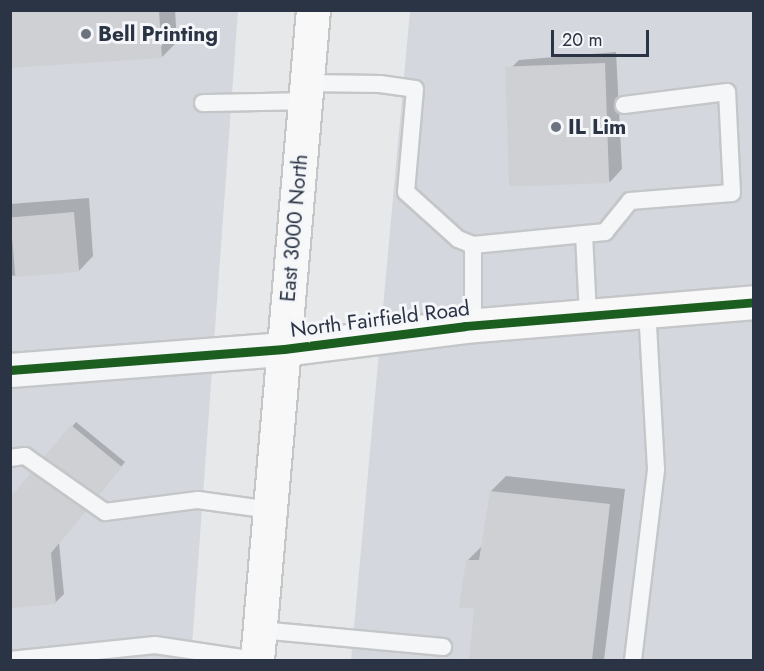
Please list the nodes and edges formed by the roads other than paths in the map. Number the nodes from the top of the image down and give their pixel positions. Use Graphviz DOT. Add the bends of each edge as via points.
graph roads {
  1 [pos="313,10"];
  2 [pos="306,92"];
  3 [pos="203,103"];
  4 [pos="624,105"];
  5 [pos="584,234"];
  6 [pos="474,245"];
  7 [pos="753,302"];
  8 [pos="647,309"];
  9 [pos="588,315"];
  10 [pos="474,326"];
  11 [pos="284,349"];
  12 [pos="10,370"];
  13 [pos="10,458"];
  14 [pos="271,510"];
  15 [pos="443,647"];
  16 [pos="258,650"];
  17 [pos="152,653"];
  18 [pos="10,660"];
  19 [pos="633,660"];
  1 -- 2 [label="main road, East 3000 North"];
  2 -- 3 [label="lane"];
  2 -- 6 [label="lane" via="380,84 415,89 406,192 458,239"];
  2 -- 11 [label="main road, East 3000 North"];
  4 -- 5 [label="lane" via="727,92 732,193 630,201 605,232"];
  5 -- 6 [label="lane"];
  5 -- 9 [label="lane"];
  6 -- 10 [label="lane"];
  7 -- 8 [label="main road, North Fairfield Road"];
  8 -- 9 [label="main road, North Fairfield Road"];
  8 -- 19 [label="lane" via="656,469"];
  9 -- 10 [label="main road, North Fairfield Road"];
  10 -- 11 [label="main road, North Fairfield Road"];
  11 -- 12 [label="street, North Fairfield Road"];
  11 -- 14 [label="main road, East 3000 North"];
  13 -- 14 [label="lane" via="26,456 105,512 198,500"];
  14 -- 16 [label="main road, East 3000 North"];
  15 -- 16 [label="lane"];
  16 -- 17 [label="lane" via="184,646"];
  17 -- 18 [label="lane"];
}
